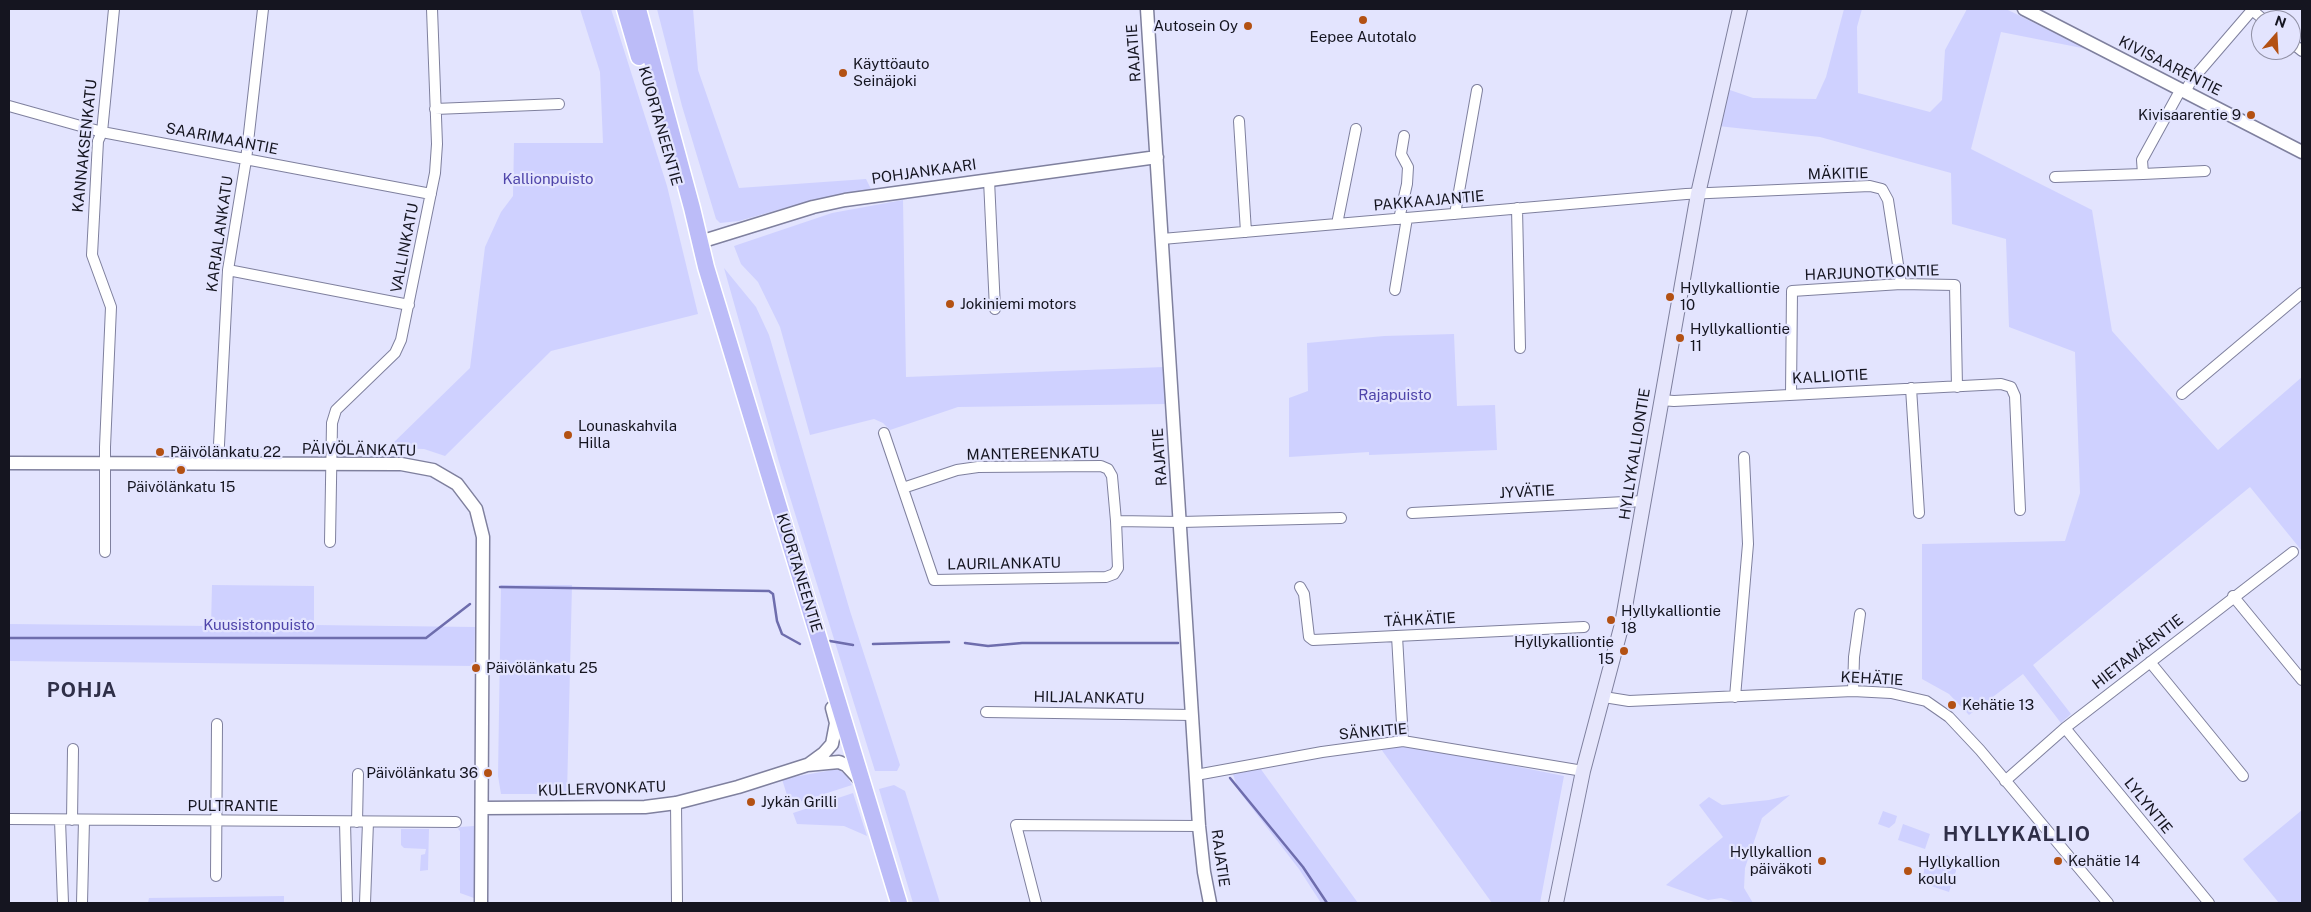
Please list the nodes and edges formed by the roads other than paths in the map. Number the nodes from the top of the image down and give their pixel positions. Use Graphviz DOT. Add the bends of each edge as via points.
graph roads {
  1 [pos="114,9"];
  2 [pos="263,9"];
  3 [pos="432,9"];
  4 [pos="625,9"];
  5 [pos="638,9"];
  6 [pos="1148,9"];
  7 [pos="1740,9"];
  8 [pos="2024,9"];
  9 [pos="2253,9"];
  10 [pos="1477,90"];
  11 [pos="2183,91"];
  12 [pos="559,104"];
  13 [pos="9,106"];
  14 [pos="435,109"];
  15 [pos="1239,121"];
  16 [pos="1356,129"];
  17 [pos="102,132"];
  18 [pos="1404,136"];
  19 [pos="2302,152"];
  20 [pos="1157,157"];
  21 [pos="246,160"];
  22 [pos="2205,171"];
  23 [pos="2143,174"];
  24 [pos="2055,178"];
  25 [pos="989,180"];
  26 [pos="431,194"];
  27 [pos="1698,194"];
  28 [pos="1517,208"];
  29 [pos="1454,214"];
  30 [pos="1403,218"];
  31 [pos="1336,224"];
  32 [pos="1246,232"];
  33 [pos="1162,239"];
  34 [pos="700,242"];
  35 [pos="228,270"];
  36 [pos="1901,284"];
  37 [pos="1395,290"];
  38 [pos="2302,293"];
  39 [pos="409,305"];
  40 [pos="995,309"];
  41 [pos="1520,348"];
  42 [pos="1958,386"];
  43 [pos="1911,388"];
  44 [pos="1792,394"];
  45 [pos="2182,394"];
  46 [pos="1660,400"];
  47 [pos="884,433"];
  48 [pos="1744,457"];
  49 [pos="9,463"];
  50 [pos="105,464"];
  51 [pos="218,464"];
  52 [pos="332,465"];
  53 [pos="903,488"];
  54 [pos="1644,501"];
  55 [pos="2020,510"];
  56 [pos="1412,513"];
  57 [pos="1919,513"];
  58 [pos="1341,518"];
  59 [pos="1116,521"];
  60 [pos="1181,522"];
  61 [pos="330,542"];
  62 [pos="105,552"];
  63 [pos="2293,552"];
  64 [pos="1300,587"];
  65 [pos="2233,596"];
  66 [pos="1860,614"];
  67 [pos="1584,627"];
  68 [pos="1396,636"];
  69 [pos="2150,662"];
  70 [pos="830,676"];
  71 [pos="2302,680"];
  72 [pos="1853,691"];
  73 [pos="1604,697"];
  74 [pos="1735,697"];
  75 [pos="986,712"];
  76 [pos="1192,715"];
  77 [pos="217,724"];
  78 [pos="2065,728"];
  79 [pos="1403,741"];
  80 [pos="73,750"];
  81 [pos="807,765"];
  82 [pos="1583,771"];
  83 [pos="358,774"];
  84 [pos="1196,775"];
  85 [pos="2243,776"];
  86 [pos="2005,781"];
  87 [pos="862,782"];
  88 [pos="676,803"];
  89 [pos="482,808"];
  90 [pos="9,819"];
  91 [pos="60,820"];
  92 [pos="72,820"];
  93 [pos="84,820"];
  94 [pos="216,821"];
  95 [pos="344,822"];
  96 [pos="363,822"];
  97 [pos="456,822"];
  98 [pos="1199,826"];
  99 [pos="216,876"];
  100 [pos="63,903"];
  101 [pos="82,903"];
  102 [pos="347,903"];
  103 [pos="365,903"];
  104 [pos="481,903"];
  105 [pos="677,903"];
  106 [pos="899,903"];
  107 [pos="1036,903"];
  108 [pos="1210,903"];
  109 [pos="1556,903"];
  110 [pos="2108,903"];
  111 [pos="2209,903"];
  1 -- 17 [label="street, KANNAKSENKATU"];
  2 -- 21 [label="street, KARJALANKATU"];
  3 -- 14 [label="street, VALLINKATU"];
  4 -- 34 [label="highway, KUORTANEENTIE" via="684,210"];
  5 -- 34 [label="highway, KUORTANEENTIE"];
  6 -- 20 [label="street, RAJATIE"];
  7 -- 27 [label="main road, HYLLYKALLIONTIE"];
  8 -- 11 [label="street, KIVISAARENTIE"];
  9 -- 11 [label="street"];
  10 -- 29 [label="street"];
  11 -- 19 [label="street, KIVISAARENTIE"];
  11 -- 23 [label="street" via="2142,160"];
  12 -- 14 [label="street"];
  13 -- 17 [label="street, SAARIMAANTIE"];
  14 -- 26 [label="street, VALLINKATU" via="436,153"];
  15 -- 32 [label="street"];
  16 -- 31 [label="street"];
  17 -- 21 [label="street, SAARIMAANTIE"];
  17 -- 50 [label="street, KANNAKSENKATU" via="98,141 92,255 111,307"];
  18 -- 30 [label="street" via="1401,154 1408,167"];
  20 -- 25 [label="street, POHJANKAARI"];
  20 -- 33 [label="street, RAJATIE"];
  21 -- 26 [label="street, SAARIMAANTIE"];
  21 -- 35 [label="street, KARJALANKATU"];
  22 -- 23 [label="street"];
  23 -- 24 [label="street"];
  25 -- 34 [label="street, POHJANKAARI" via="829,204"];
  25 -- 40 [label="street"];
  26 -- 39 [label="street, VALLINKATU"];
  27 -- 28 [label="street, PAKKAAJANTIE"];
  27 -- 36 [label="street, MÄKITIE" via="1870,186 1882,189 1888,200"];
  27 -- 46 [label="main road, HYLLYKALLIONTIE"];
  28 -- 29 [label="street, PAKKAAJANTIE"];
  28 -- 41 [label="street"];
  29 -- 30 [label="street, PAKKAAJANTIE"];
  30 -- 31 [label="street, PAKKAAJANTIE"];
  30 -- 37 [label="street"];
  31 -- 32 [label="street, PAKKAAJANTIE"];
  32 -- 33 [label="street, PAKKAAJANTIE"];
  33 -- 60 [label="street, RAJATIE"];
  34 -- 70 [label="highway, KUORTANEENTIE"];
  35 -- 39 [label="street"];
  35 -- 51 [label="street, KARJALANKATU"];
  36 -- 42 [label="street, HARJUNOTKONTIE" via="1955,285"];
  36 -- 44 [label="street, HARJUNOTKONTIE" via="1792,291"];
  38 -- 45 [label="street"];
  39 -- 52 [label="street, VALLINKATU" via="402,340 395,353 336,410 332,423"];
  42 -- 43 [label="street, KALLIOTIE"];
  42 -- 55 [label="street, KALLIOTIE" via="2001,384 2011,387 2015,396"];
  43 -- 44 [label="street, KALLIOTIE"];
  43 -- 57 [label="street"];
  44 -- 46 [label="street, KALLIOTIE"];
  46 -- 54 [label="main road, HYLLYKALLIONTIE"];
  47 -- 53 [label="street, LAURILANKATU"];
  48 -- 74 [label="street" via="1748,544"];
  49 -- 50 [label="street, PÄIVÖLÄNKATU"];
  50 -- 51 [label="street, PÄIVÖLÄNKATU"];
  50 -- 62 [label="street, KANNAKSENKATU"];
  51 -- 52 [label="street, PÄIVÖLÄNKATU"];
  52 -- 61 [label="street, VALLINKATU"];
  52 -- 89 [label="street, PÄIVÖLÄNKATU" via="402,464 433,470 457,484 476,509 484,537"];
  53 -- 59 [label="street, MANTEREENKATU" via="978,466 1101,466 1112,476"];
  53 -- 59 [label="street, LAURILANKATU" via="934,580 1106,577 1118,568"];
  54 -- 56 [label="street, JYVÄTIE"];
  54 -- 73 [label="main road, HYLLYKALLIONTIE" via="1622,624"];
  58 -- 60 [label="street"];
  59 -- 60 [label="street"];
  60 -- 76 [label="street, RAJATIE"];
  63 -- 65 [label="street, HIETAMÄENTIE"];
  64 -- 68 [label="street, TÄHKÄTIE" via="1304,594 1309,637 1313,640"];
  65 -- 69 [label="street, HIETAMÄENTIE"];
  65 -- 71 [label="street"];
  66 -- 72 [label="street"];
  67 -- 68 [label="street, TÄHKÄTIE"];
  68 -- 79 [label="street"];
  69 -- 78 [label="street, HIETAMÄENTIE"];
  69 -- 85 [label="street"];
  70 -- 81 [label="street, KULLERVONKATU" via="828,694 836,723 835,734 824,753"];
  70 -- 87 [label="highway, KUORTANEENTIE"];
  72 -- 74 [label="street, KEHÄTIE"];
  72 -- 86 [label="street, KEHÄTIE" via="1905,694 1935,706 1949,717"];
  73 -- 74 [label="street, KEHÄTIE" via="1629,701"];
  73 -- 82 [label="main road, HYLLYKALLIONTIE"];
  75 -- 76 [label="street, HILJALANKATU"];
  76 -- 84 [label="street, RAJATIE"];
  77 -- 94 [label="street"];
  78 -- 86 [label="street, HIETAMÄENTIE"];
  78 -- 111 [label="street, LYLYNTIE"];
  79 -- 82 [label="street, SÄNKITIE"];
  79 -- 84 [label="street, SÄNKITIE"];
  80 -- 92 [label="street"];
  81 -- 87 [label="street, KULLERVONKATU" via="839,762 854,771"];
  81 -- 88 [label="street, KULLERVONKATU"];
  82 -- 109 [label="main road, HYLLYKALLIONTIE"];
  83 -- 96 [label="street"];
  84 -- 98 [label="street, RAJATIE"];
  86 -- 110 [label="street, KEHÄTIE"];
  87 -- 106 [label="highway, KUORTANEENTIE"];
  88 -- 89 [label="street, KULLERVONKATU" via="636,808"];
  88 -- 105 [label="street"];
  89 -- 104 [label="street, PÄIVÖLÄNKATU"];
  90 -- 91 [label="street, PULTRANTIE"];
  91 -- 92 [label="street, PULTRANTIE"];
  91 -- 100 [label="street"];
  92 -- 93 [label="street, PULTRANTIE"];
  93 -- 94 [label="street, PULTRANTIE"];
  93 -- 101 [label="street"];
  94 -- 95 [label="street, PULTRANTIE"];
  94 -- 99 [label="street"];
  95 -- 96 [label="street, PULTRANTIE"];
  95 -- 102 [label="street"];
  96 -- 97 [label="street, PULTRANTIE"];
  96 -- 103 [label="street"];
  98 -- 107 [label="street" via="1016,825"];
  98 -- 108 [label="street, RAJATIE"];
}
